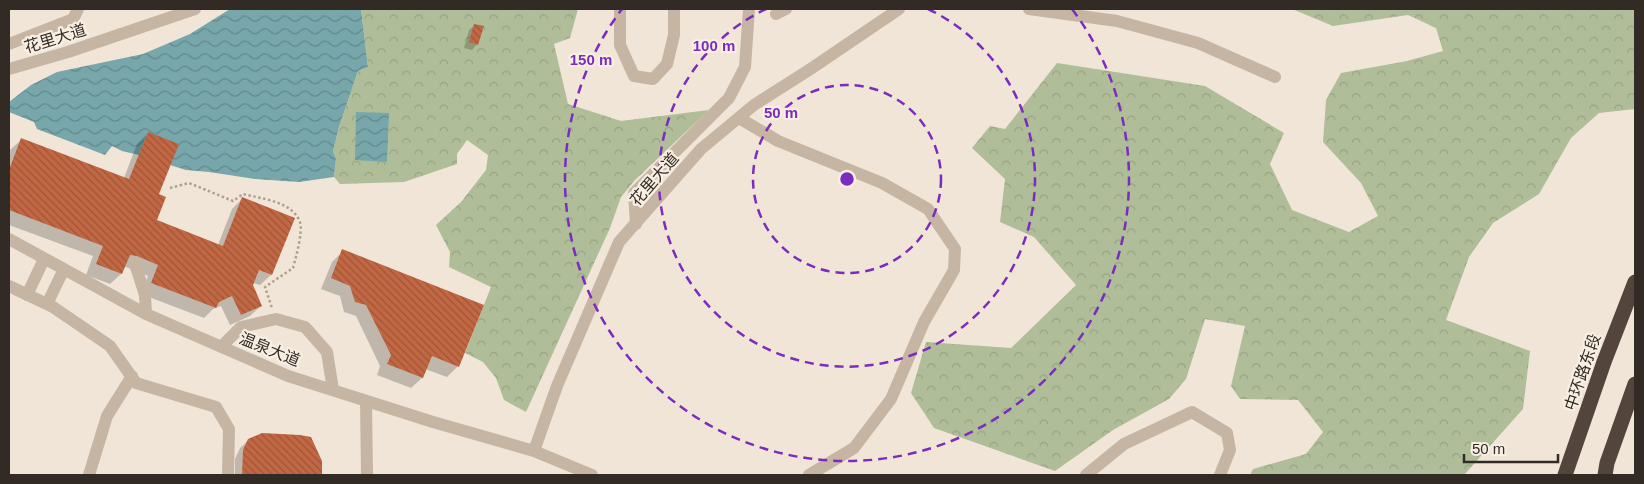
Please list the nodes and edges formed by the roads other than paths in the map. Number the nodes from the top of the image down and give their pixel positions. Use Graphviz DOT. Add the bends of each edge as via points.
graph roads {
  1 [pos="78,9"];
  2 [pos="195,9"];
  3 [pos="620,9"];
  4 [pos="674,9"];
  5 [pos="749,9"];
  6 [pos="899,9"];
  7 [pos="1029,9"];
  8 [pos="1119,15"];
  9 [pos="9,44"];
  10 [pos="9,69"];
  11 [pos="1276,77"];
  12 [pos="739,118"];
  13 [pos="636,224"];
  14 [pos="9,240"];
  15 [pos="44,259"];
  16 [pos="135,264"];
  17 [pos="64,270"];
  18 [pos="1635,282"];
  19 [pos="9,286"];
  20 [pos="27,294"];
  21 [pos="47,304"];
  22 [pos="146,314"];
  23 [pos="221,347"];
  24 [pos="132,376"];
  25 [pos="1635,384"];
  26 [pos="332,390"];
  27 [pos="366,401"];
  28 [pos="534,451"];
  29 [pos="89,475"];
  30 [pos="228,475"];
  31 [pos="367,475"];
  32 [pos="592,475"];
  33 [pos="809,475"];
  34 [pos="1086,475"];
  35 [pos="1220,475"];
  36 [pos="1565,475"];
  37 [pos="1605,475"];
  1 -- 9 [label="street" via="73,19"];
  2 -- 10 [label="street, 花里大道"];
  3 -- 4 [label="street" via="620,45 634,76 653,79 667,64 674,35"];
  5 -- 13 [label="street" via="745,68 729,98 634,193"];
  6 -- 12 [label="street, 花里大道"];
  7 -- 8 [label="street"];
  8 -- 11 [label="street" via="1198,43"];
  12 -- 13 [label="street, 花里大道" via="701,150"];
  12 -- 33 [label="street" via="778,141 882,183 928,209 955,249 954,270 924,322 891,399 854,448"];
  13 -- 28 [label="street, 花里大道" via="619,242 557,386"];
  14 -- 15 [label="street, 温泉大道"];
  15 -- 17 [label="street, 温泉大道"];
  15 -- 20 [label="street"];
  16 -- 22 [label="street" via="145,295"];
  17 -- 21 [label="street"];
  17 -- 22 [label="street, 温泉大道"];
  18 -- 36 [label="highway, 中环路东段"];
  19 -- 20 [label="street"];
  20 -- 21 [label="street"];
  21 -- 24 [label="street" via="110,346"];
  22 -- 23 [label="street, 温泉大道"];
  23 -- 26 [label="street, 温泉大道" via="288,376"];
  23 -- 26 [label="street" via="242,327 276,319 305,327 327,352"];
  24 -- 29 [label="street" via="107,416"];
  24 -- 30 [label="street" via="136,383 216,407 229,429"];
  25 -- 37 [label="highway"];
  26 -- 27 [label="street, 温泉大道"];
  27 -- 28 [label="street, 温泉大道"];
  27 -- 31 [label="street"];
  28 -- 32 [label="street, 温泉大道"];
  34 -- 35 [label="street" via="1124,444 1192,412 1227,433 1230,450"];
}
